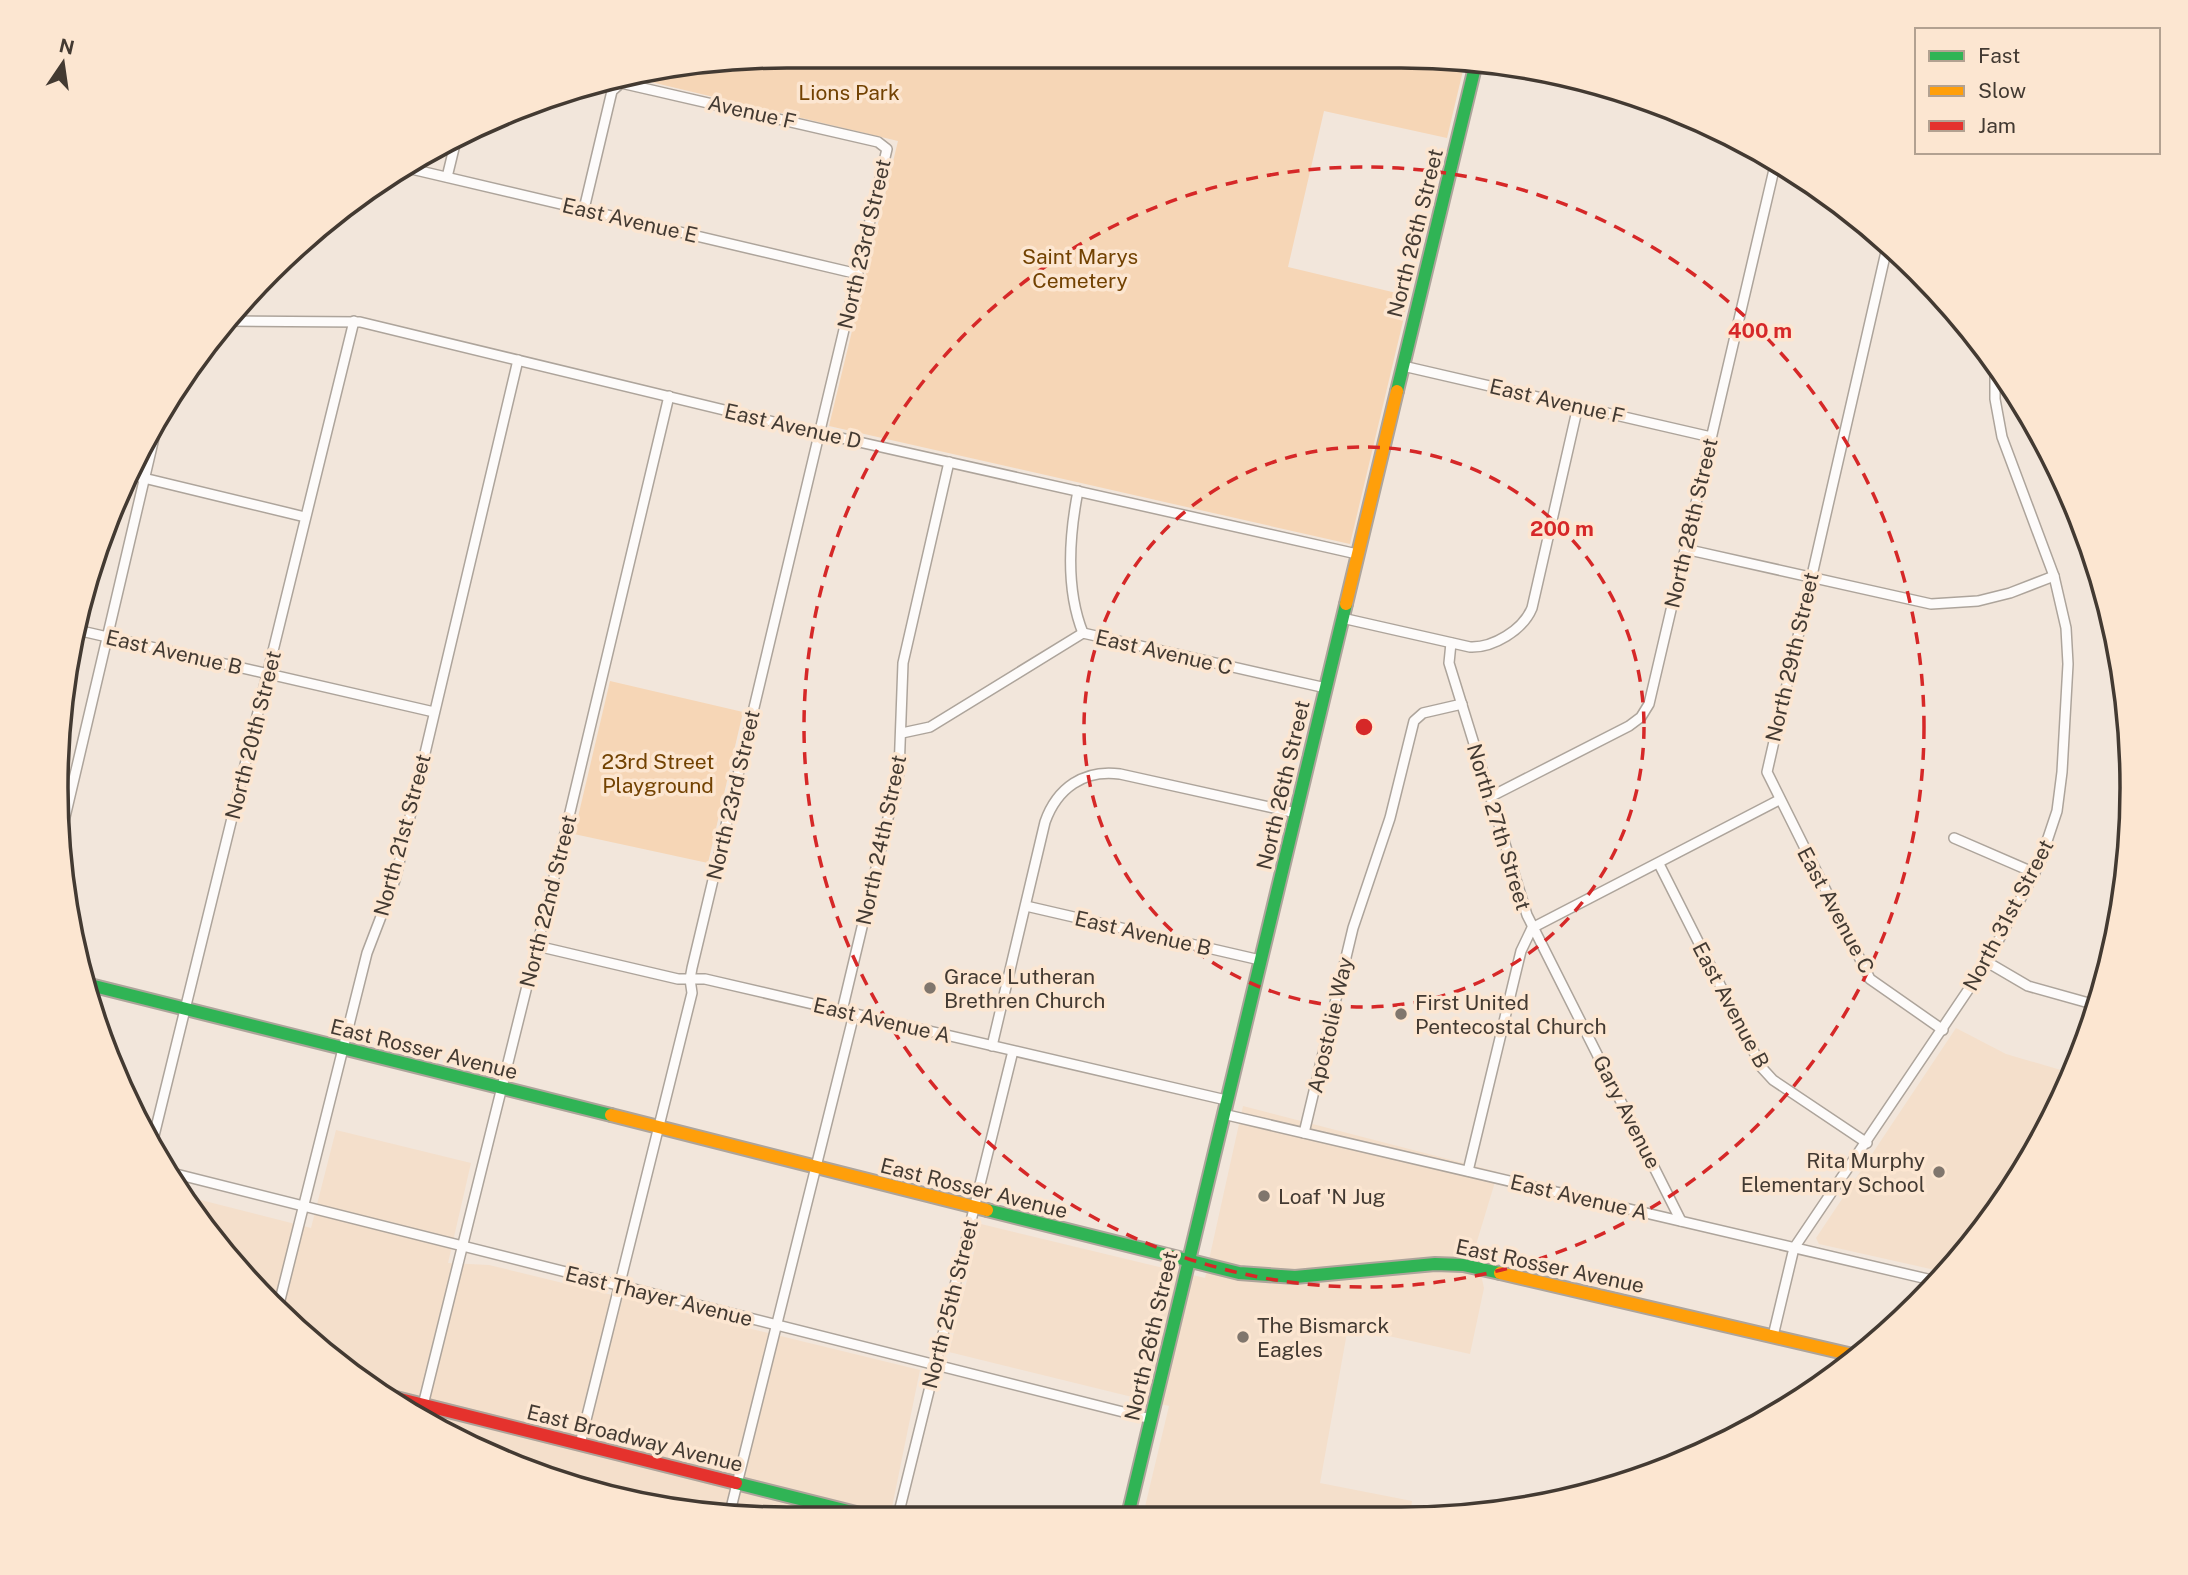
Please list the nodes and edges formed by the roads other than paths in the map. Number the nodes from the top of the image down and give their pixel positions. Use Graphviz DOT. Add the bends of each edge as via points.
graph roads {
  1 [pos="1474,72"];
  2 [pos="630,86"];
  3 [pos="613,90"];
  4 [pos="886,146"];
  5 [pos="453,151"];
  6 [pos="419,171"];
  7 [pos="1773,173"];
  8 [pos="447,177"];
  9 [pos="584,209"];
  10 [pos="1885,256"];
  11 [pos="858,274"];
  12 [pos="241,321"];
  13 [pos="354,321"];
  14 [pos="518,360"];
  15 [pos="1403,366"];
  16 [pos="1996,384"];
  17 [pos="668,396"];
  18 [pos="1578,406"];
  19 [pos="819,433"];
  20 [pos="1711,437"];
  21 [pos="151,453"];
  22 [pos="949,462"];
  23 [pos="139,477"];
  24 [pos="145,478"];
  25 [pos="1079,491"];
  26 [pos="306,517"];
  27 [pos="1685,549"];
  28 [pos="1357,554"];
  29 [pos="2054,576"];
  30 [pos="1810,578"];
  31 [pos="1342,618"];
  32 [pos="86,632"];
  33 [pos="1083,634"];
  34 [pos="109,637"];
  35 [pos="1451,643"];
  36 [pos="267,674"];
  37 [pos="1326,688"];
  38 [pos="1462,704"];
  39 [pos="434,712"];
  40 [pos="902,733"];
  41 [pos="1490,797"];
  42 [pos="1779,800"];
  43 [pos="69,803"];
  44 [pos="1296,813"];
  45 [pos="1954,838"];
  46 [pos="1658,864"];
  47 [pos="2035,873"];
  48 [pos="1026,906"];
  49 [pos="1532,928"];
  50 [pos="537,947"];
  51 [pos="1261,960"];
  52 [pos="1987,962"];
  53 [pos="690,979"];
  54 [pos="97,987"];
  55 [pos="2087,1002"];
  56 [pos="185,1009"];
  57 [pos="842,1011"];
  58 [pos="854,1014"];
  59 [pos="1943,1030"];
  60 [pos="992,1046"];
  61 [pos="342,1049"];
  62 [pos="1013,1051"];
  63 [pos="500,1088"];
  64 [pos="1226,1100"];
  65 [pos="1223,1114"];
  66 [pos="658,1128"];
  67 [pos="155,1130"];
  68 [pos="1304,1133"];
  69 [pos="1867,1143"];
  70 [pos="816,1167"];
  71 [pos="1468,1171"];
  72 [pos="182,1176"];
  73 [pos="304,1206"];
  74 [pos="974,1207"];
  75 [pos="1681,1221"];
  76 [pos="462,1246"];
  77 [pos="1794,1248"];
  78 [pos="1188,1262"];
  79 [pos="1925,1279"];
  80 [pos="620,1286"];
  81 [pos="281,1298"];
  82 [pos="777,1325"];
  83 [pos="1773,1336"];
  84 [pos="1844,1353"];
  85 [pos="935,1364"];
  86 [pos="418,1404"];
  87 [pos="422,1405"];
  88 [pos="1151,1419"];
  89 [pos="580,1444"];
  90 [pos="737,1483"];
  91 [pos="732,1504"];
  92 [pos="832,1507"];
  93 [pos="900,1507"];
  94 [pos="1130,1507"];
  1 -- 15 [label="street, North 26th Street"];
  2 -- 4 [label="street, Avenue F"];
  3 -- 9 [label="street, Avenue F"];
  4 -- 11 [label="street, North 23rd Street"];
  5 -- 8 [label="street"];
  6 -- 8 [label="street, East Avenue E"];
  7 -- 20 [label="street, North 28th Street"];
  8 -- 9 [label="street, East Avenue E"];
  9 -- 11 [label="street, East Avenue E"];
  10 -- 30 [label="street, North 29th Street"];
  11 -- 19 [label="street, North 23rd Street"];
  12 -- 13 [label="street, East Avenue D"];
  13 -- 14 [label="street, East Avenue D"];
  13 -- 26 [label="street, North 20th Street"];
  14 -- 17 [label="street, East Avenue D"];
  14 -- 39 [label="street, North 21st Street"];
  15 -- 18 [label="street, East Avenue F"];
  15 -- 28 [label="street, North 26th Street"];
  16 -- 29 [label="street, North 31st Street" via="2005,447"];
  17 -- 19 [label="street, East Avenue D"];
  17 -- 50 [label="street, North 22nd Street"];
  18 -- 20 [label="street, East Avenue F"];
  18 -- 35 [label="street" via="1532,608 1525,621 1486,646"];
  19 -- 22 [label="street, East Avenue D"];
  19 -- 53 [label="street, North 23rd Street"];
  20 -- 27 [label="street, North 28th Street"];
  21 -- 24 [label="street"];
  22 -- 25 [label="street, East Avenue D"];
  22 -- 40 [label="street, North 24th Street" via="903,663"];
  23 -- 24 [label="street"];
  24 -- 26 [label="street"];
  24 -- 34 [label="street"];
  25 -- 28 [label="street, East Avenue D"];
  25 -- 33 [label="street" via="1070,558"];
  26 -- 36 [label="street, North 20th Street"];
  27 -- 30 [label="street"];
  27 -- 41 [label="street, North 28th Street" via="1651,696 1641,717"];
  28 -- 31 [label="street, North 26th Street"];
  29 -- 30 [label="street" via="1993,598 1947,604"];
  29 -- 47 [label="street, North 31st Street" via="2068,651 2062,772 2054,824"];
  30 -- 42 [label="street, North 29th Street" via="1767,763"];
  31 -- 35 [label="street"];
  31 -- 37 [label="street, North 26th Street"];
  32 -- 34 [label="street, East Avenue B"];
  33 -- 37 [label="street, East Avenue C"];
  33 -- 40 [label="street, East Avenue C" via="930,727"];
  34 -- 36 [label="street, East Avenue B"];
  34 -- 43 [label="street"];
  35 -- 38 [label="street, North 27th Street" via="1450,663"];
  36 -- 39 [label="street, East Avenue B"];
  36 -- 56 [label="street, North 20th Street"];
  37 -- 44 [label="street, North 26th Street"];
  38 -- 41 [label="street, North 27th Street"];
  38 -- 68 [label="street, Apostolie Way" via="1416,717 1393,808 1356,918"];
  39 -- 61 [label="street, North 21st Street" via="395,880 367,953"];
  40 -- 57 [label="street, North 24th Street" via="899,772"];
  41 -- 49 [label="street, North 27th Street"];
  42 -- 46 [label="street"];
  42 -- 59 [label="street, East Avenue C" via="1870,979"];
  44 -- 48 [label="street" via="1109,772 1086,776 1067,786 1048,813"];
  44 -- 51 [label="street, North 26th Street"];
  45 -- 47 [label="street"];
  46 -- 49 [label="street"];
  46 -- 69 [label="street, East Avenue B" via="1762,1068"];
  47 -- 52 [label="street, North 31st Street"];
  48 -- 51 [label="street, East Avenue B"];
  48 -- 60 [label="street"];
  49 -- 71 [label="street, North 27th Street" via="1521,951"];
  49 -- 75 [label="street, Gary Avenue"];
  50 -- 53 [label="street, East Avenue A"];
  50 -- 63 [label="street, North 22nd Street"];
  51 -- 64 [label="street, North 26th Street"];
  52 -- 55 [label="street" via="2028,986"];
  52 -- 59 [label="street, North 31st Street"];
  53 -- 57 [label="street, East Avenue A"];
  53 -- 66 [label="street, North 23rd Street" via="692,993"];
  54 -- 56 [label="street, East Rosser Avenue"];
  56 -- 61 [label="street, East Rosser Avenue"];
  56 -- 67 [label="street, North 20th Street"];
  57 -- 58 [label="street, East Avenue A"];
  58 -- 60 [label="street, East Avenue A"];
  58 -- 70 [label="street"];
  59 -- 69 [label="street, North 31st Street"];
  60 -- 62 [label="street, East Avenue A"];
  61 -- 63 [label="street, East Rosser Avenue"];
  61 -- 73 [label="street, North 21st Street"];
  62 -- 64 [label="street, East Avenue A"];
  62 -- 74 [label="street, North 25th Street"];
  63 -- 66 [label="street, East Rosser Avenue"];
  63 -- 76 [label="street, North 22nd Street"];
  64 -- 65 [label="street, North 26th Street"];
  65 -- 68 [label="street, East Avenue A"];
  65 -- 78 [label="street, North 26th Street"];
  66 -- 70 [label="street, East Rosser Avenue"];
  66 -- 80 [label="street, North 23rd Street"];
  68 -- 71 [label="street, East Avenue A"];
  69 -- 77 [label="street, North 31st Street"];
  70 -- 74 [label="street, East Rosser Avenue"];
  70 -- 82 [label="street"];
  71 -- 75 [label="street, East Avenue A"];
  72 -- 73 [label="street, East Thayer Avenue"];
  73 -- 76 [label="street, East Thayer Avenue"];
  73 -- 81 [label="street, North 21st Street"];
  74 -- 78 [label="street, East Rosser Avenue"];
  74 -- 85 [label="street, North 25th Street"];
  75 -- 77 [label="street, East Avenue A"];
  76 -- 80 [label="street, East Thayer Avenue"];
  76 -- 87 [label="street, North 22nd Street"];
  77 -- 79 [label="street, East Avenue A"];
  77 -- 83 [label="street, North 31st Street"];
  78 -- 83 [label="street, East Rosser Avenue" via="1281,1278 1420,1263 1463,1265"];
  78 -- 88 [label="street, North 26th Street"];
  80 -- 82 [label="street, East Thayer Avenue"];
  80 -- 89 [label="street, North 23rd Street"];
  82 -- 85 [label="street, East Thayer Avenue"];
  82 -- 90 [label="street"];
  83 -- 84 [label="street, East Rosser Avenue"];
  85 -- 88 [label="street, East Thayer Avenue"];
  85 -- 93 [label="street, North 25th Street"];
  86 -- 87 [label="street, East Broadway Avenue"];
  87 -- 89 [label="street, East Broadway Avenue"];
  88 -- 94 [label="street, North 26th Street"];
  89 -- 90 [label="street, East Broadway Avenue"];
  90 -- 91 [label="street"];
  90 -- 92 [label="street, East Broadway Avenue"];
}
